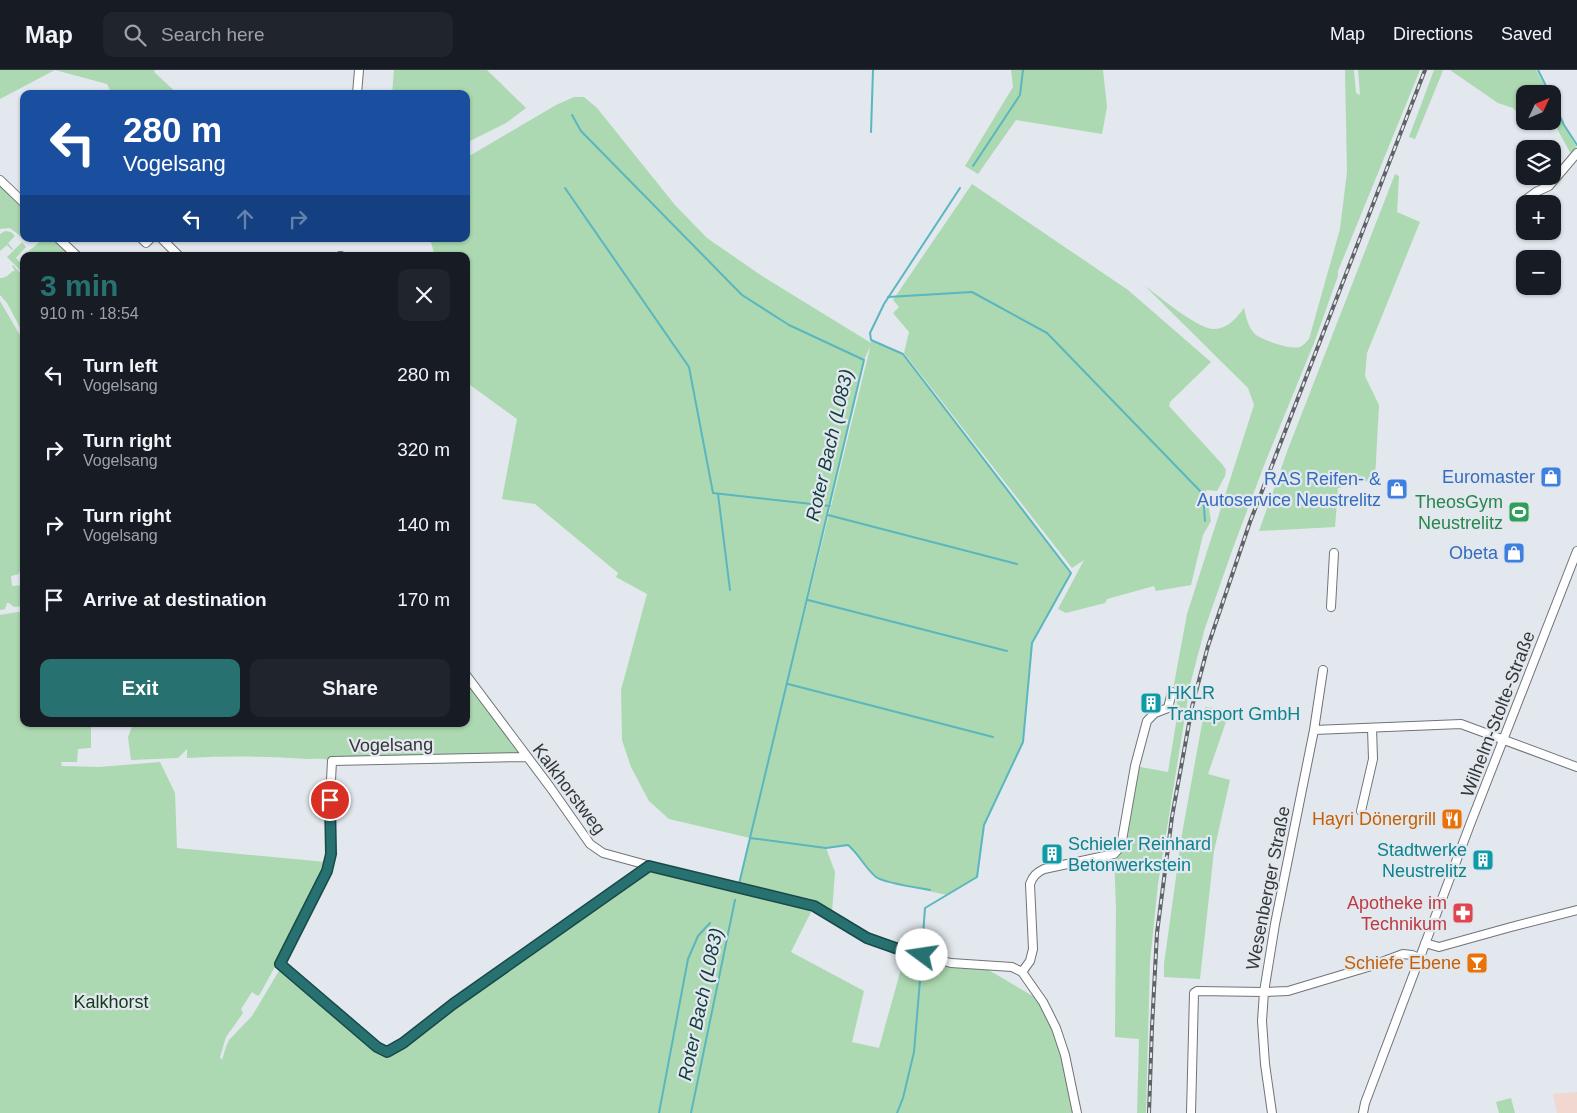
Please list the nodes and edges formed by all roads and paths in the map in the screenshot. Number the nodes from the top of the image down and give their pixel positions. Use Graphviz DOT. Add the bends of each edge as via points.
graph roads {
  1 [pos="359,70"];
  2 [pos="357,90"];
  3 [pos="1577,154"];
  4 [pos="0,180"];
  5 [pos="1532,195"];
  6 [pos="20,199"];
  7 [pos="62,242"];
  8 [pos="165,242"];
  9 [pos="73,252"];
  10 [pos="175,252"];
  11 [pos="1577,551"];
  12 [pos="1334,553"];
  13 [pos="1331,607"];
  14 [pos="1323,670"];
  15 [pos="470,680"];
  16 [pos="1172,692"];
  17 [pos="1372,728"];
  18 [pos="1314,730"];
  19 [pos="1504,739"];
  20 [pos="526,757"];
  21 [pos="1577,767"];
  22 [pos="1362,811"];
  23 [pos="649,866"];
  24 [pos="1577,910"];
  25 [pos="1426,943"];
  26 [pos="1420,958"];
  27 [pos="1022,972"];
  28 [pos="1264,992"];
  29 [pos="1077,1113"];
  30 [pos="1191,1113"];
  31 [pos="1272,1113"];
  32 [pos="1362,1113"];
  1 -- 2 [label="street"];
  3 -- 5 [label="street" via="1549,186"];
  4 -- 6 [label="street"];
  7 -- 9 [label="street"];
  8 -- 10 [label="street"];
  11 -- 19 [label="street, Wilhelm-Stolte-Straße"];
  12 -- 13 [label="street"];
  14 -- 18 [label="street, Wesenberger Straße"];
  15 -- 20 [label="street, Kalkhorstweg"];
  16 -- 27 [label="street" via="1168,708 1155,713 1147,721 1118,850 1114,854 1044,868 1032,878 1033,949"];
  17 -- 18 [label="street"];
  17 -- 19 [label="street" via="1461,724"];
  17 -- 22 [label="street" via="1373,759"];
  18 -- 28 [label="street, Wesenberger Straße"];
  19 -- 21 [label="street"];
  19 -- 25 [label="street, Wilhelm-Stolte-Straße"];
  20 -- 23 [label="street, Kalkhorstweg" via="590,844 603,853"];
  20 -- 23 [label="street, Vogelsang" via="332,761 331,854 327,871 280,964 387,1052"];
  23 -- 27 [label="street, Kalkhorstweg" via="814,906 867,938 901,950 950,963 1012,967"];
  24 -- 25 [label="street" via="1439,947"];
  25 -- 26 [label="street, Wilhelm-Stolte-Straße"];
  26 -- 28 [label="street" via="1403,954 1288,991"];
  26 -- 32 [label="street, Wilhelm-Stolte-Straße"];
  27 -- 29 [label="street" via="1056,1028"];
  28 -- 30 [label="street" via="1194,992"];
  28 -- 31 [label="street, Wesenberger Straße" via="1262,1021"];
}
